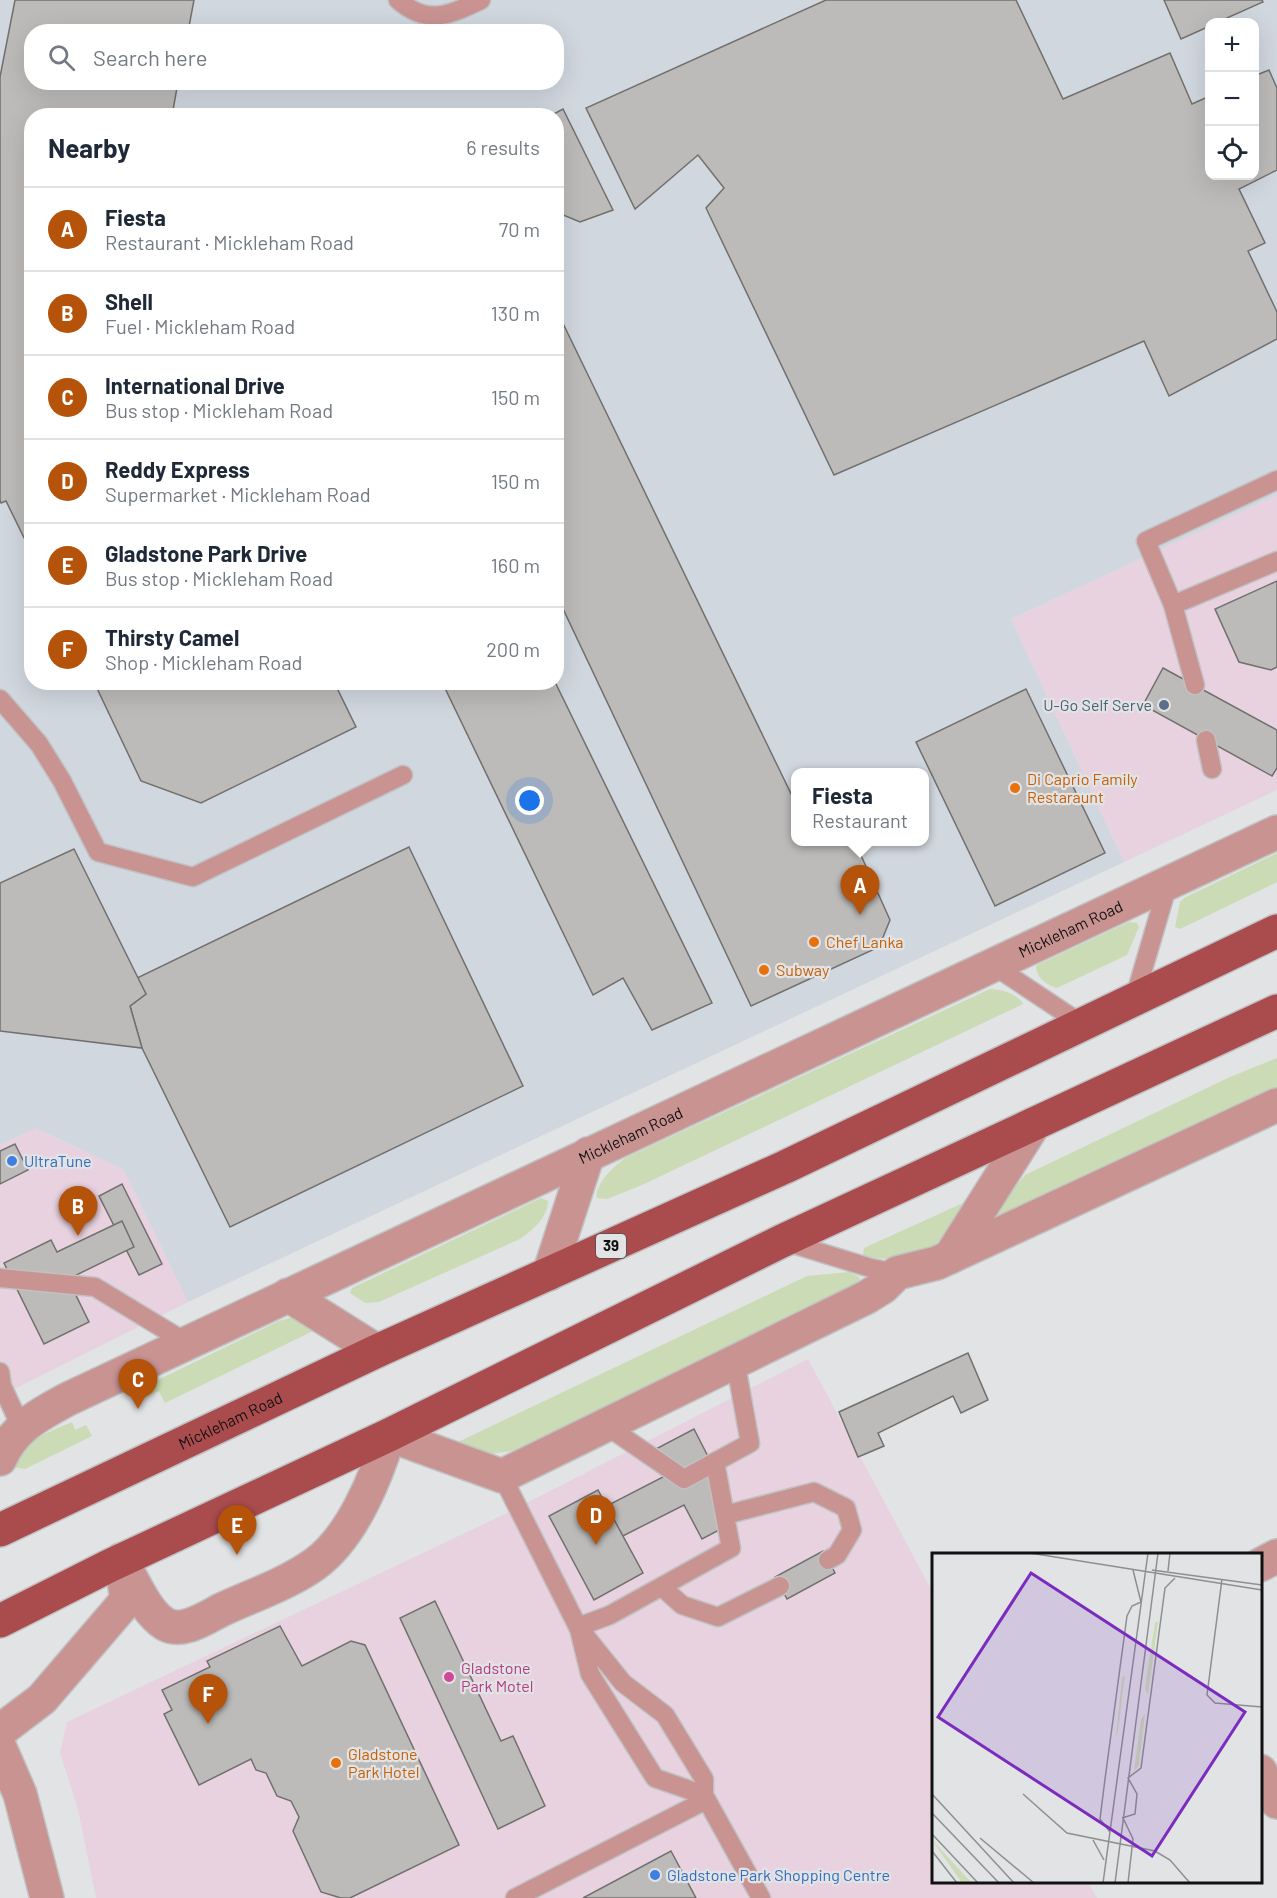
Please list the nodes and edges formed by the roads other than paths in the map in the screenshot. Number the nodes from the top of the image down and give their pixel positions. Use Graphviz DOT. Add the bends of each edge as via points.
graph roads {
  1 [pos="398,0"];
  2 [pos="481,0"];
  3 [pos="1277,480"];
  4 [pos="1277,561"];
  5 [pos="1173,604"];
  6 [pos="1195,685"];
  7 [pos="0,699"];
  8 [pos="1206,740"];
  9 [pos="1212,769"];
  10 [pos="403,775"];
  11 [pos="1277,832"];
  12 [pos="1168,884"];
  13 [pos="1277,932"];
  14 [pos="993,965"];
  15 [pos="1134,1000"];
  16 [pos="1277,1011"];
  17 [pos="1083,1025"];
  18 [pos="1277,1104"];
  19 [pos="1034,1124"];
  20 [pos="588,1154"];
  21 [pos="782,1241"];
  22 [pos="950,1257"];
  23 [pos="897,1273"];
  24 [pos="549,1274"];
  25 [pos="0,1278"];
  26 [pos="288,1295"];
  27 [pos="187,1343"];
  28 [pos="377,1351"];
  29 [pos="735,1360"];
  30 [pos="0,1372"];
  31 [pos="604,1424"];
  32 [pos="21,1427"];
  33 [pos="388,1435"];
  34 [pos="0,1459"];
  35 [pos="715,1462"];
  36 [pos="502,1476"];
  37 [pos="725,1515"];
  38 [pos="0,1530"];
  39 [pos="1277,1556"];
  40 [pos="121,1560"];
  41 [pos="828,1560"];
  42 [pos="1262,1564"];
  43 [pos="780,1586"];
  44 [pos="662,1587"];
  45 [pos="0,1621"];
  46 [pos="578,1627"];
  47 [pos="0,1731"];
  48 [pos="0,1748"];
  49 [pos="1262,1775"];
  50 [pos="705,1797"];
  51 [pos="1277,1802"];
  52 [pos="47,1898"];
  53 [pos="515,1898"];
  54 [pos="760,1898"];
  1 -- 2 [label="lane" via="411,11 430,16 449,15"];
  3 -- 5 [label="lane" via="1146,541"];
  4 -- 5 [label="lane"];
  5 -- 6 [label="lane"];
  7 -- 10 [label="lane" via="39,744 98,852 193,877"];
  8 -- 9 [label="lane"];
  11 -- 12 [label="street, Mickleham Road"];
  12 -- 14 [label="street, Mickleham Road"];
  12 -- 15 [label="lane"];
  13 -- 15 [label="main road, Mickleham Road / 39"];
  14 -- 17 [label="lane"];
  14 -- 20 [label="street, Mickleham Road"];
  15 -- 17 [label="main road, Mickleham Road / 39"];
  16 -- 19 [label="main road"];
  17 -- 24 [label="main road, Mickleham Road / 39"];
  18 -- 22 [label="street"];
  19 -- 21 [label="main road"];
  19 -- 22 [label="street"];
  20 -- 24 [label="street"];
  20 -- 26 [label="street, Mickleham Road"];
  21 -- 23 [label="lane"];
  21 -- 33 [label="main road"];
  22 -- 23 [label="street"];
  23 -- 29 [label="street" via="867,1297"];
  24 -- 28 [label="main road, Mickleham Road / 39"];
  25 -- 27 [label="lane" via="95,1287"];
  26 -- 27 [label="street, Mickleham Road"];
  26 -- 28 [label="street"];
  27 -- 32 [label="street, Mickleham Road" via="34,1417"];
  28 -- 38 [label="main road, Mickleham Road / 39"];
  29 -- 31 [label="street"];
  29 -- 35 [label="lane" via="750,1443"];
  30 -- 32 [label="lane" via="2,1386"];
  31 -- 35 [label="lane" via="684,1479"];
  31 -- 36 [label="street"];
  32 -- 34 [label="street, Mickleham Road"];
  33 -- 36 [label="street"];
  33 -- 40 [label="main road"];
  33 -- 40 [label="street" via="366,1495 324,1557 196,1622 175,1626 163,1622"];
  35 -- 37 [label="lane"];
  36 -- 46 [label="lane"];
  37 -- 41 [label="lane" via="814,1492 846,1508 852,1530 837,1555"];
  37 -- 44 [label="lane" via="731,1548"];
  39 -- 42 [label="street"];
  40 -- 45 [label="main road"];
  40 -- 47 [label="street" via="127,1600 42,1699"];
  43 -- 44 [label="lane" via="718,1617 682,1605"];
  44 -- 46 [label="lane"];
  46 -- 50 [label="lane" via="623,1683 665,1715 704,1779"];
  46 -- 50 [label="lane" via="590,1674 655,1778"];
  48 -- 52 [label="street" via="20,1794"];
  49 -- 51 [label="street"];
  50 -- 53 [label="lane"];
  50 -- 54 [label="lane"];
}
